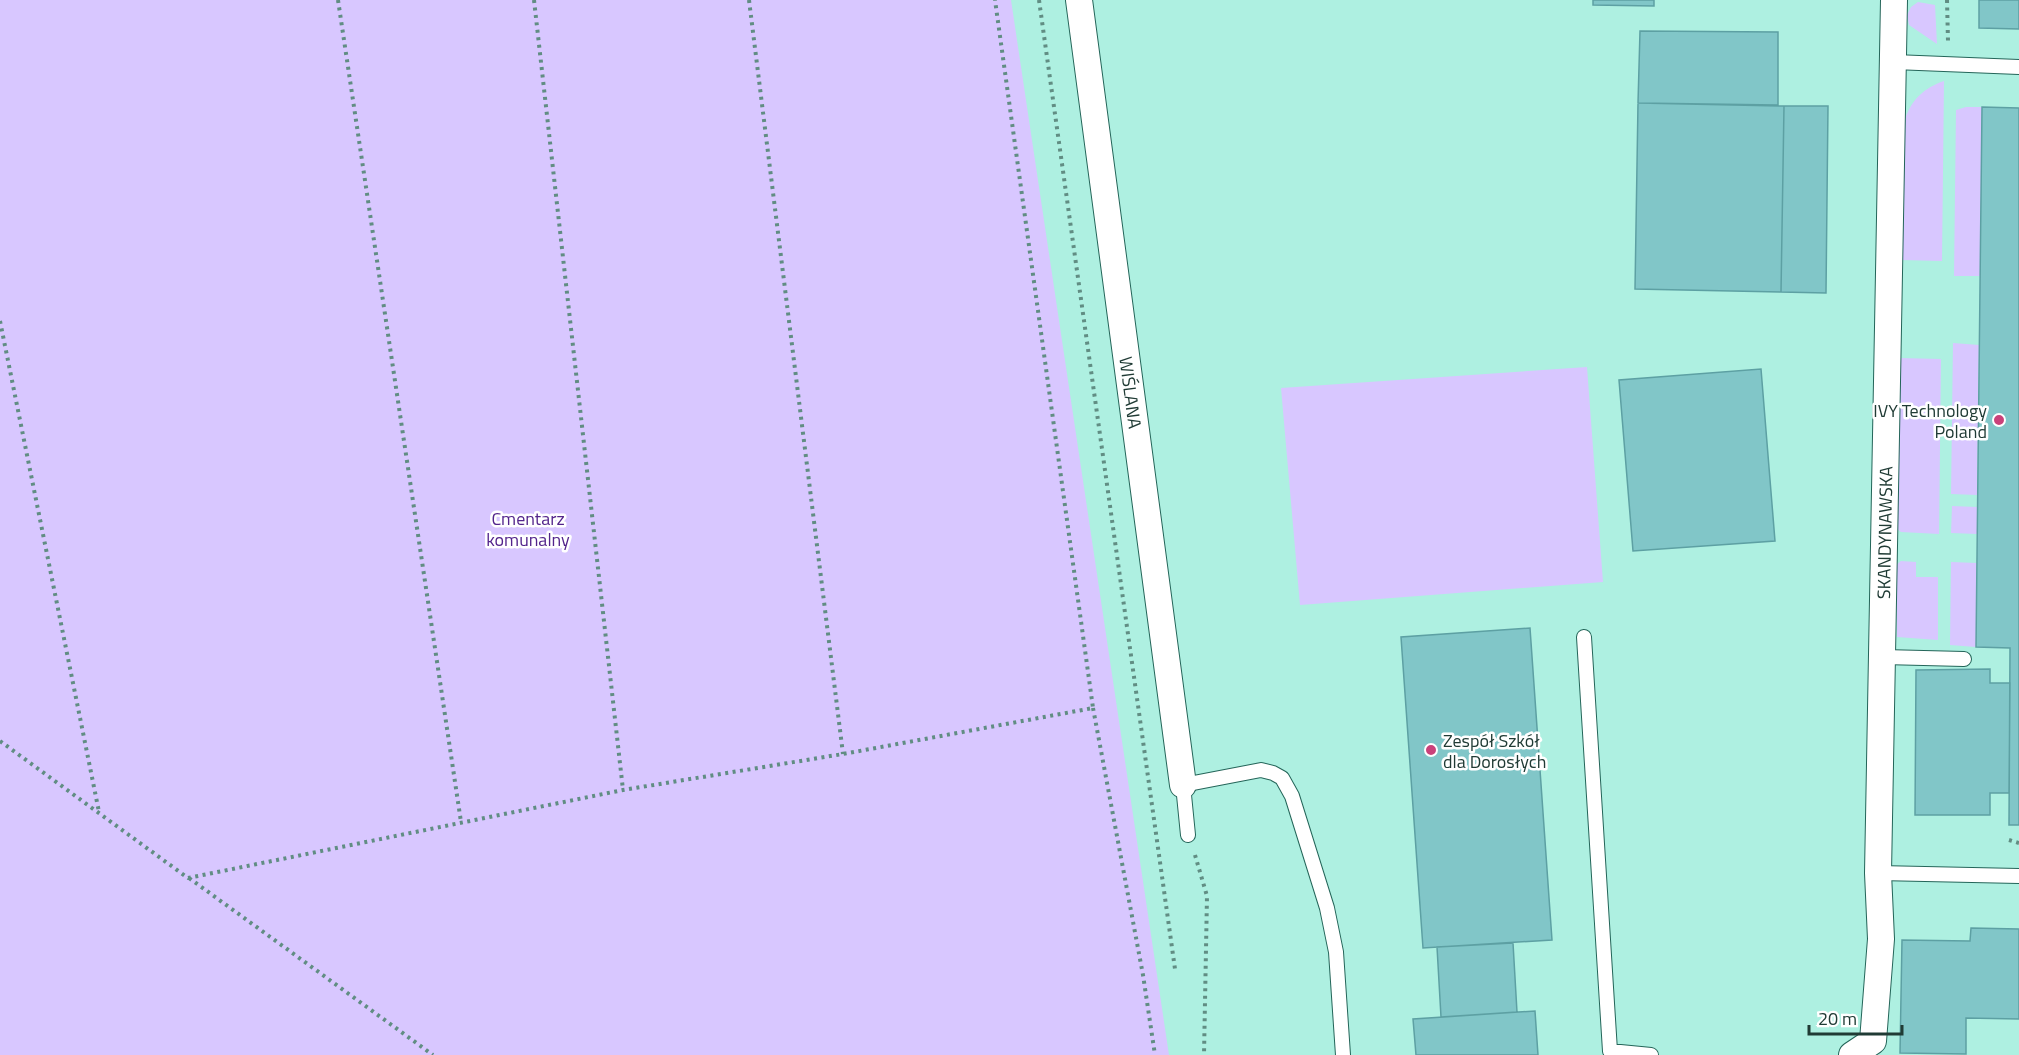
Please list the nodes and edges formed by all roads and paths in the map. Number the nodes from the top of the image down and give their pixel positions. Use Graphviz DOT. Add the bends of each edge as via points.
graph roads {
  1 [pos="338,0"];
  2 [pos="534,0"];
  3 [pos="749,0"];
  4 [pos="995,0"];
  5 [pos="1039,0"];
  6 [pos="1079,0"];
  7 [pos="1894,0"];
  8 [pos="1894,62"];
  9 [pos="2019,67"];
  10 [pos="0,321"];
  11 [pos="1584,637"];
  12 [pos="1883,657"];
  13 [pos="1964,659"];
  14 [pos="1093,708"];
  15 [pos="0,741"];
  16 [pos="843,754"];
  17 [pos="1183,785"];
  18 [pos="622,790"];
  19 [pos="99,812"];
  20 [pos="461,822"];
  21 [pos="1188,835"];
  22 [pos="2009,840"];
  23 [pos="2019,843"];
  24 [pos="1878,873"];
  25 [pos="2019,876"];
  26 [pos="188,878"];
  27 [pos="1175,969"];
  28 [pos="1610,1053"];
  29 [pos="433,1055"];
  30 [pos="1155,1055"];
  31 [pos="1204,1055"];
  32 [pos="1343,1055"];
  33 [pos="1651,1055"];
  34 [pos="1852,1055"];
  1 -- 20 [label="path"];
  2 -- 18 [label="path"];
  3 -- 16 [label="path"];
  4 -- 14 [label="path"];
  5 -- 27 [label="path"];
  6 -- 17 [label="street, WIŚLANA"];
  7 -- 8 [label="street, SKANDYNAWSKA"];
  8 -- 9 [label="lane"];
  8 -- 12 [label="street, SKANDYNAWSKA"];
  10 -- 19 [label="path"];
  11 -- 28 [label="lane"];
  12 -- 13 [label="lane"];
  12 -- 24 [label="street, SKANDYNAWSKA"];
  14 -- 16 [label="path"];
  14 -- 30 [label="path"];
  15 -- 19 [label="path"];
  16 -- 18 [label="path"];
  17 -- 21 [label="lane"];
  17 -- 32 [label="lane" via="1261,770 1282,778 1293,796 1327,908 1336,952"];
  18 -- 20 [label="path"];
  19 -- 26 [label="path"];
  20 -- 26 [label="path"];
  21 -- 31 [label="path" via="1207,896"];
  22 -- 23 [label="path"];
  24 -- 25 [label="lane"];
  24 -- 34 [label="street, SKANDYNAWSKA" via="1881,939 1873,1041"];
  26 -- 29 [label="path"];
  28 -- 33 [label="lane"];
}
